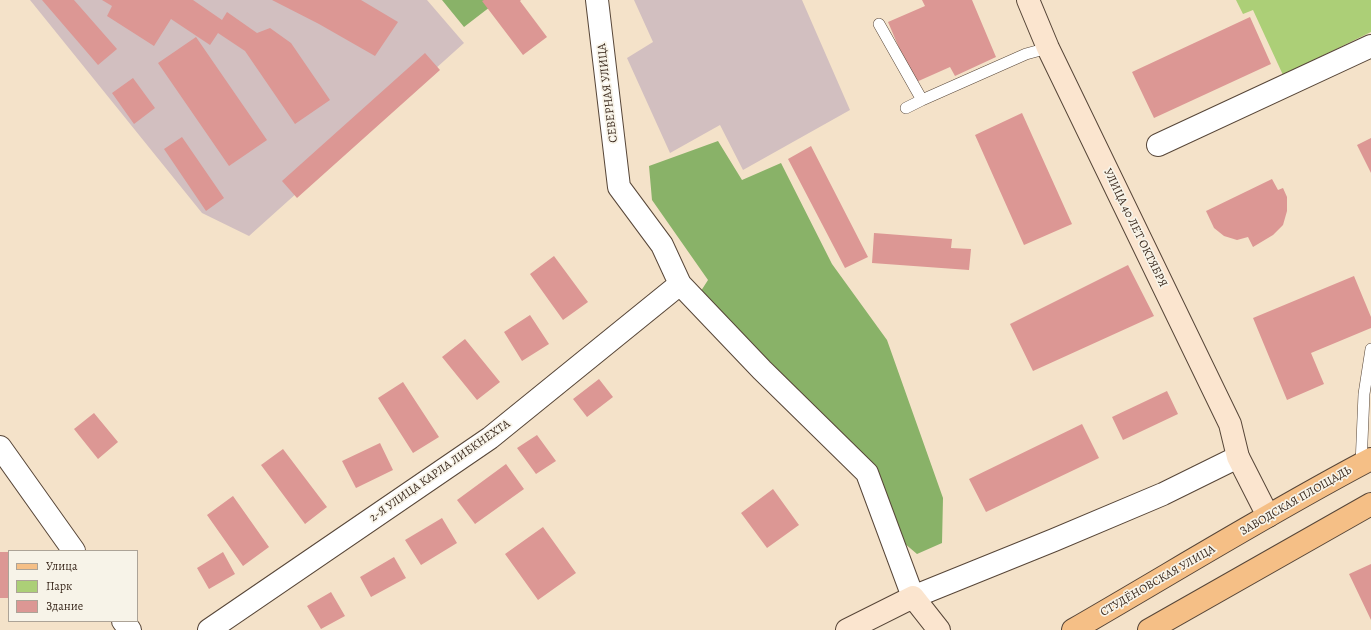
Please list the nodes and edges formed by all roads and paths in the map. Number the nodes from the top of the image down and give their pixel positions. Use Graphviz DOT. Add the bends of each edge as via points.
graph roads {
  1 [pos="597,0"];
  2 [pos="1028,0"];
  3 [pos="879,24"];
  4 [pos="1371,46"];
  5 [pos="1048,48"];
  6 [pos="922,100"];
  7 [pos="906,108"];
  8 [pos="1158,145"];
  9 [pos="680,284"];
  10 [pos="1371,349"];
  11 [pos="0,447"];
  12 [pos="1238,457"];
  13 [pos="1366,462"];
  14 [pos="1371,504"];
  15 [pos="1268,516"];
  16 [pos="1222,544"];
  17 [pos="73,550"];
  18 [pos="914,596"];
  19 [pos="124,622"];
  20 [pos="130,630"];
  21 [pos="209,630"];
  22 [pos="847,630"];
  23 [pos="939,630"];
  24 [pos="1073,630"];
  25 [pos="1150,630"];
  1 -- 9 [label="street, СЕВЕРНАЯ УЛИЦА" via="619,187 662,245"];
  2 -- 5 [label="street, УЛИЦА 40 ЛЕТ ОКТЯБРЯ"];
  3 -- 6 [label="lane"];
  4 -- 8 [label="street"];
  5 -- 6 [label="lane" via="1026,54"];
  5 -- 12 [label="street, УЛИЦА 40 ЛЕТ ОКТЯБРЯ" via="1230,424"];
  6 -- 7 [label="lane"];
  9 -- 18 [label="street" via="762,370 867,473"];
  9 -- 21 [label="street, 2-Я УЛИЦА КАРЛА ЛИБКНЕХТА" via="490,438"];
  10 -- 13 [label="lane" via="1364,394"];
  11 -- 17 [label="street"];
  12 -- 15 [label="street, УЛИЦА 40 ЛЕТ ОКТЯБРЯ"];
  12 -- 18 [label="street" via="1156,497"];
  13 -- 15 [label="main road, ЗАВОДСКАЯ ПЛОЩАДЬ"];
  14 -- 25 [label="main road"];
  15 -- 16 [label="main road, ЗАВОДСКАЯ ПЛОЩАДЬ"];
  16 -- 24 [label="main road, СТУДЁНОВСКАЯ УЛИЦА"];
  18 -- 22 [label="street"];
  18 -- 23 [label="street"];
  19 -- 20 [label="street"];
}
